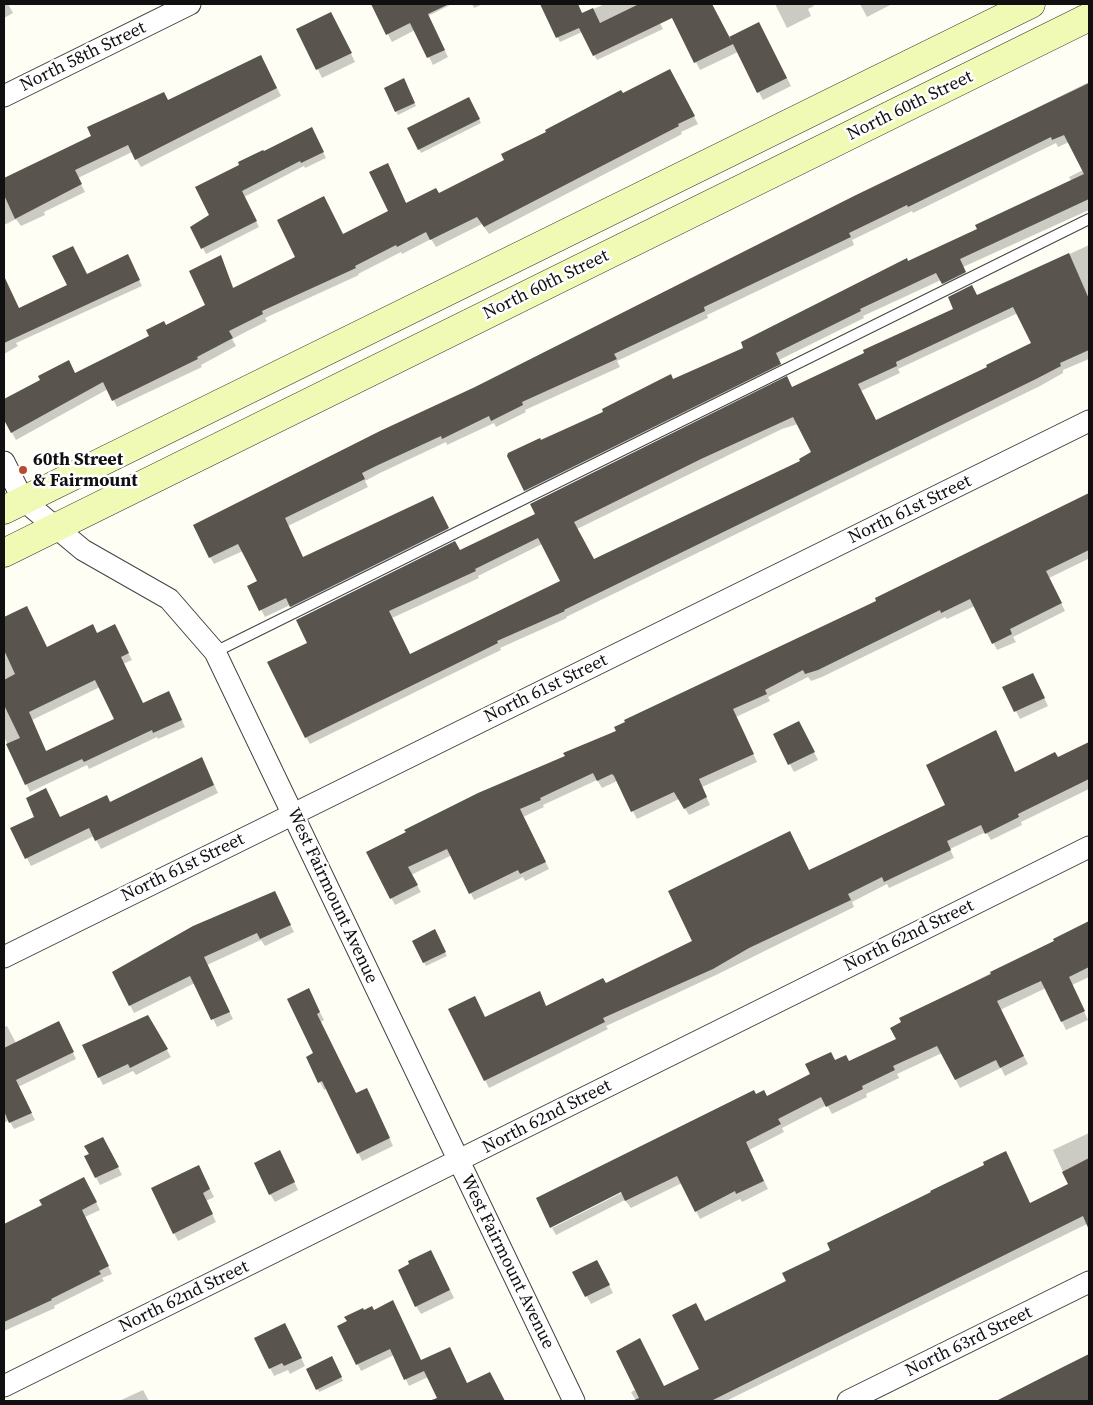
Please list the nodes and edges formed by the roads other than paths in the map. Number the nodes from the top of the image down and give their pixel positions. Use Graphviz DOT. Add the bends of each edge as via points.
graph roads {
  1 [pos="190,4"];
  2 [pos="1031,4"];
  3 [pos="1089,17"];
  4 [pos="4,96"];
  5 [pos="1089,219"];
  6 [pos="1089,421"];
  7 [pos="4,462"];
  8 [pos="14,505"];
  9 [pos="56,527"];
  10 [pos="4,553"];
  11 [pos="215,652"];
  12 [pos="293,814"];
  13 [pos="1089,847"];
  14 [pos="4,957"];
  15 [pos="458,1162"];
  16 [pos="1089,1282"];
  17 [pos="4,1386"];
  18 [pos="574,1401"];
  19 [pos="848,1401"];
  1 -- 4 [label="street, North 58th Street"];
  2 -- 8 [label="main road"];
  3 -- 9 [label="main road, North 60th Street"];
  5 -- 11 [label="lane"];
  6 -- 12 [label="street, North 61st Street"];
  7 -- 8 [label="street, West Fairmount Avenue"];
  8 -- 9 [label="street, West Fairmount Avenue"];
  9 -- 10 [label="main road, North 60th Street"];
  9 -- 11 [label="street, West Fairmount Avenue" via="83,550 169,599"];
  11 -- 12 [label="street, West Fairmount Avenue"];
  12 -- 14 [label="street, North 61st Street"];
  12 -- 15 [label="street, West Fairmount Avenue"];
  13 -- 15 [label="street, North 62nd Street"];
  15 -- 17 [label="street, North 62nd Street"];
  15 -- 18 [label="street, West Fairmount Avenue"];
  16 -- 19 [label="street, North 63rd Street"];
}
